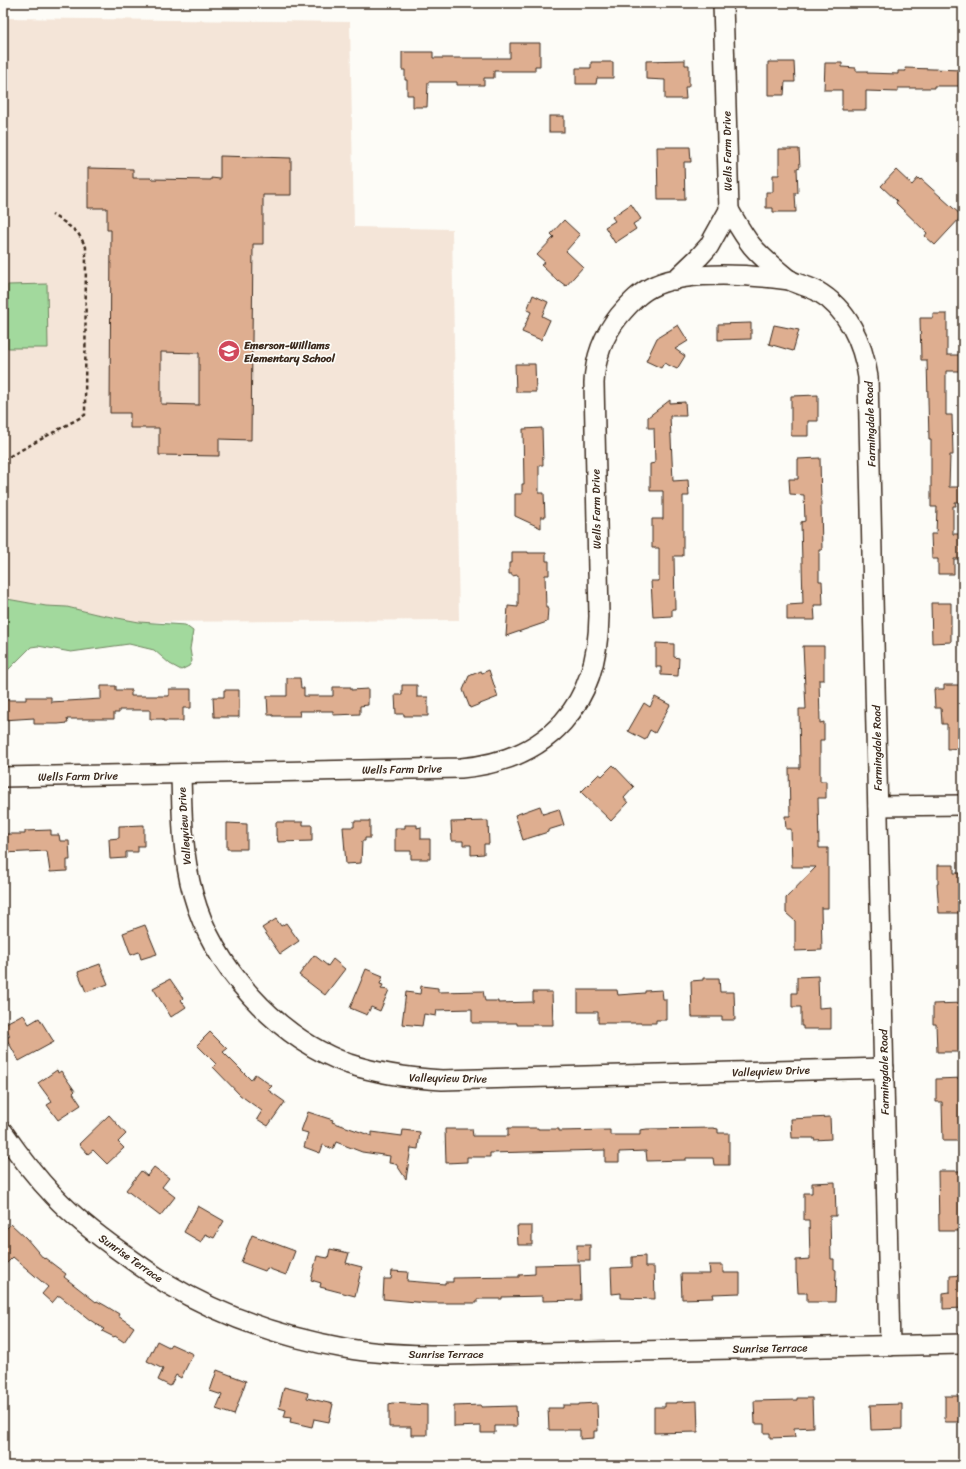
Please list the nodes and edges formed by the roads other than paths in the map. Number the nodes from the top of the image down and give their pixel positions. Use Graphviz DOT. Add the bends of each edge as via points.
graph roads {
  1 [pos="723,3"];
  2 [pos="729,210"];
  3 [pos="675,280"];
  4 [pos="790,280"];
  5 [pos="181,774"];
  6 [pos="3,777"];
  7 [pos="963,805"];
  8 [pos="878,806"];
  9 [pos="884,1068"];
  10 [pos="3,1132"];
  11 [pos="963,1344"];
  12 [pos="890,1346"];
  1 -- 2 [label="street, Wells Farm Drive"];
  2 -- 3 [label="street, Wells Farm Drive" via="709,246"];
  2 -- 4 [label="street, Farmingdale Road" via="755,250"];
  3 -- 4 [label="street, Wells Farm Drive" via="728,275"];
  3 -- 5 [label="street, Wells Farm Drive" via="656,285 641,293 613,324 598,354 593,390 599,616 597,649 583,692 558,729 517,755 500,762 472,767"];
  4 -- 8 [label="street, Farmingdale Road" via="821,293 842,312 860,342 867,370 870,405"];
  5 -- 6 [label="street, Wells Farm Drive"];
  5 -- 9 [label="street, Valleyview Drive" via="182,831 186,865 199,914 221,958 237,980 271,1015 301,1038 344,1062 367,1070 442,1080"];
  7 -- 8 [label="street"];
  8 -- 9 [label="street, Farmingdale Road"];
  9 -- 12 [label="street, Farmingdale Road"];
  10 -- 12 [label="street, Sunrise Terrace" via="35,1174 64,1206 102,1239 149,1272 186,1294 226,1313 312,1341 360,1350 433,1355"];
  11 -- 12 [label="street, Sunrise Terrace"];
}
